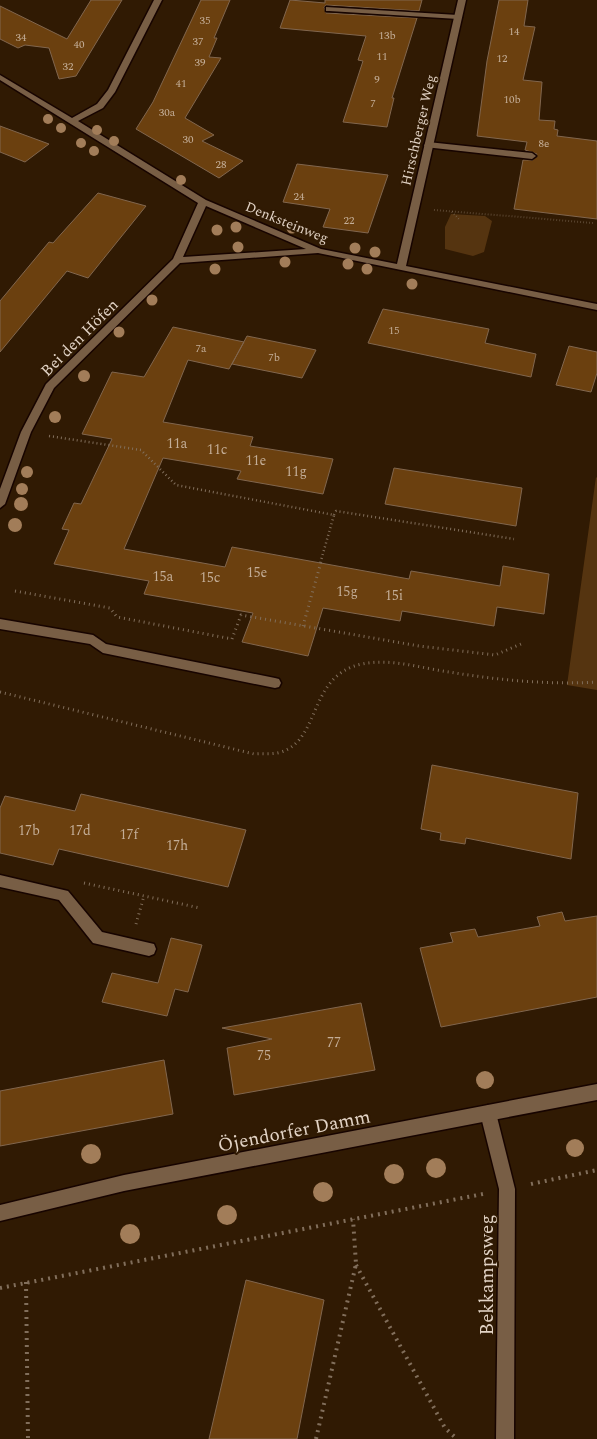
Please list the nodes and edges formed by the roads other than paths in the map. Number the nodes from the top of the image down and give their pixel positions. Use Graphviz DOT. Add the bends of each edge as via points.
graph roads {
  1 [pos="158,0"];
  2 [pos="462,0"];
  3 [pos="329,10"];
  4 [pos="458,18"];
  5 [pos="0,78"];
  6 [pos="72,121"];
  7 [pos="428,145"];
  8 [pos="532,156"];
  9 [pos="203,202"];
  10 [pos="319,251"];
  11 [pos="177,260"];
  12 [pos="401,267"];
  13 [pos="597,307"];
  14 [pos="0,504"];
  15 [pos="0,624"];
  16 [pos="275,683"];
  17 [pos="0,881"];
  18 [pos="149,949"];
  19 [pos="597,1092"];
  20 [pos="488,1113"];
  21 [pos="0,1213"];
  22 [pos="506,1439"];
  1 -- 6 [label="street" via="106,98 100,106"];
  2 -- 4 [label="street, Hirschberger Weg"];
  3 -- 4 [label="street"];
  4 -- 7 [label="street, Hirschberger Weg"];
  5 -- 6 [label="street, Denksteinweg"];
  6 -- 9 [label="street, Denksteinweg"];
  7 -- 8 [label="street"];
  7 -- 12 [label="street, Hirschberger Weg"];
  9 -- 10 [label="street, Denksteinweg"];
  9 -- 11 [label="street, Bei den Höfen"];
  10 -- 11 [label="street"];
  10 -- 12 [label="street, Denksteinweg"];
  11 -- 14 [label="street, Bei den Höfen" via="50,386 26,432"];
  12 -- 13 [label="street, Denksteinweg"];
  15 -- 16 [label="street" via="93,640 103,648"];
  17 -- 18 [label="street" via="63,895 98,938"];
  19 -- 20 [label="street, Öjendorfer Damm"];
  20 -- 21 [label="street, Öjendorfer Damm" via="124,1183"];
  20 -- 22 [label="street, Bekkampsweg" via="507,1189"];
}
